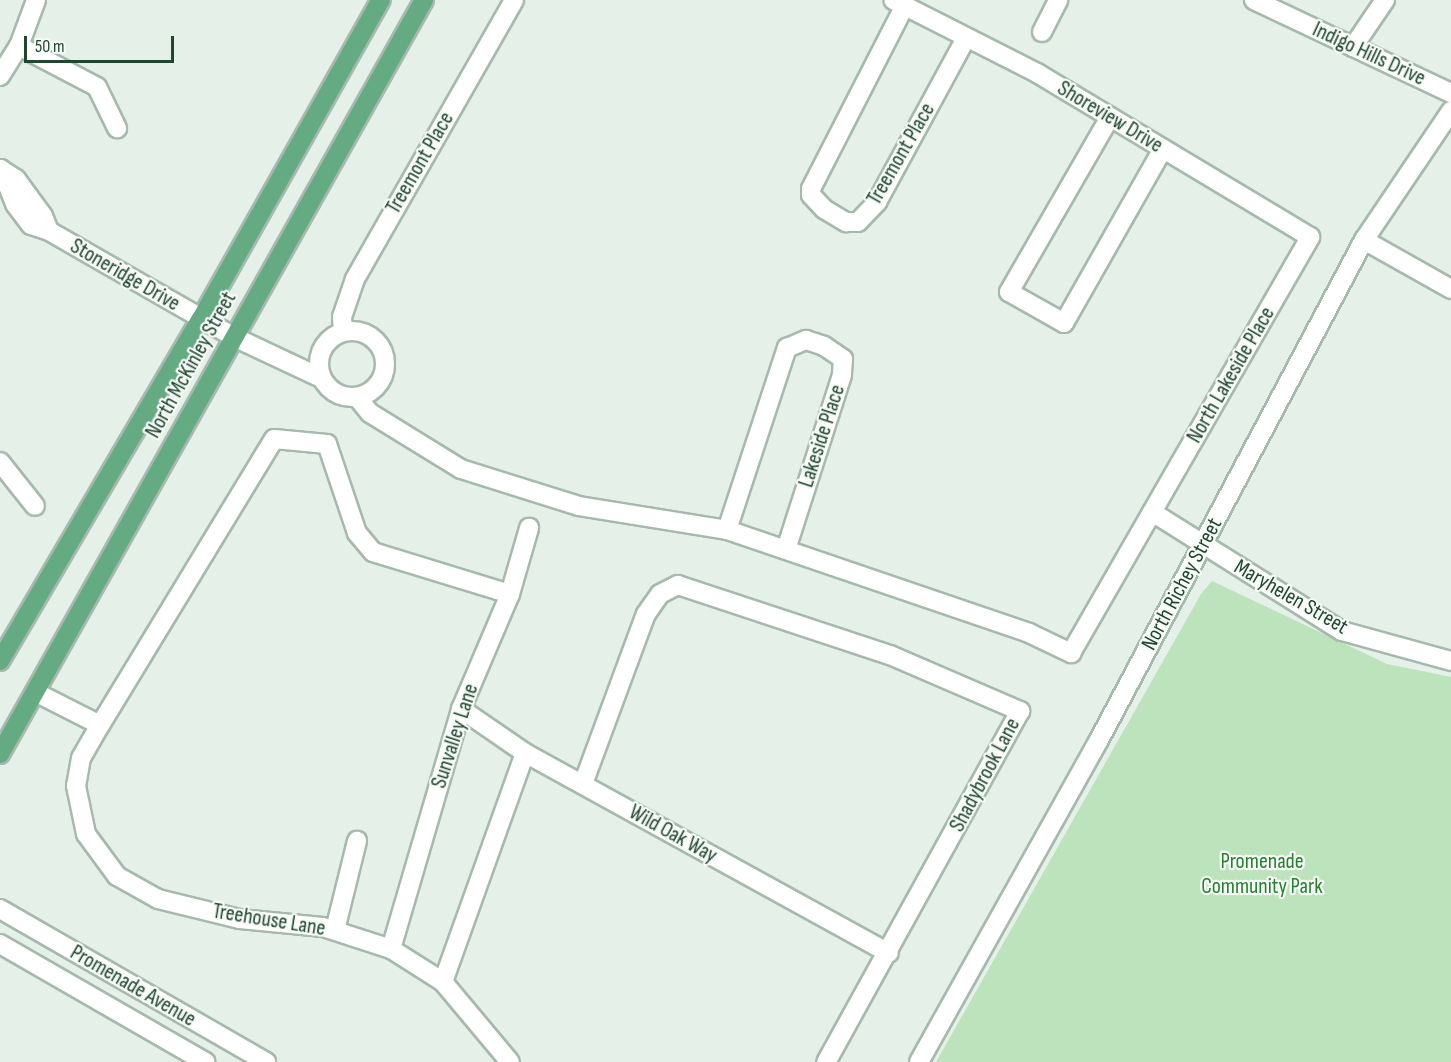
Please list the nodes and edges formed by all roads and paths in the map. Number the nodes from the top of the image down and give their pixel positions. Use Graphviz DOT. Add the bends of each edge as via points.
graph roads {
  1 [pos="36,0"];
  2 [pos="381,0"];
  3 [pos="424,0"];
  4 [pos="514,0"];
  5 [pos="1058,0"];
  6 [pos="1254,0"];
  7 [pos="1385,0"];
  8 [pos="898,3"];
  9 [pos="1042,32"];
  10 [pos="966,38"];
  11 [pos="19,45"];
  12 [pos="1353,47"];
  13 [pos="0,76"];
  14 [pos="1451,93"];
  15 [pos="1451,111"];
  16 [pos="1110,117"];
  17 [pos="117,128"];
  18 [pos="1163,149"];
  19 [pos="0,169"];
  20 [pos="1310,237"];
  21 [pos="1364,240"];
  22 [pos="1451,289"];
  23 [pos="201,319"];
  24 [pos="343,332"];
  25 [pos="234,337"];
  26 [pos="321,378"];
  27 [pos="357,397"];
  28 [pos="0,462"];
  29 [pos="35,506"];
  30 [pos="1152,512"];
  31 [pos="529,528"];
  32 [pos="727,530"];
  33 [pos="1203,545"];
  34 [pos="786,549"];
  35 [pos="510,594"];
  36 [pos="0,661"];
  37 [pos="1451,661"];
  38 [pos="35,692"];
  39 [pos="460,709"];
  40 [pos="100,725"];
  41 [pos="525,753"];
  42 [pos="0,754"];
  43 [pos="583,784"];
  44 [pos="357,841"];
  45 [pos="0,909"];
  46 [pos="335,930"];
  47 [pos="0,944"];
  48 [pos="391,949"];
  49 [pos="889,953"];
  50 [pos="443,982"];
  51 [pos="500,1057"];
  52 [pos="206,1062"];
  53 [pos="266,1062"];
  54 [pos="826,1062"];
  55 [pos="919,1062"];
  1 -- 11 [label="street"];
  2 -- 23 [label="main road, North McKinley Street"];
  3 -- 25 [label="main road, North McKinley Street"];
  4 -- 24 [label="street, Treemont Place" via="354,279 342,317"];
  5 -- 9 [label="street"];
  6 -- 12 [label="street, Indigo Hills Drive"];
  7 -- 12 [label="street"];
  8 -- 10 [label="street, Shoreview Drive"];
  8 -- 10 [label="street, Treemont Place" via="811,189 811,195 824,209 846,222 858,222 878,202"];
  10 -- 16 [label="street, Shoreview Drive" via="1037,73"];
  11 -- 13 [label="street"];
  11 -- 17 [label="street" via="97,87"];
  12 -- 14 [label="street, Indigo Hills Drive"];
  15 -- 21 [label="street, North Richey Street"];
  16 -- 18 [label="street, Shoreview Drive"];
  16 -- 18 [label="street" via="1008,292 1064,322"];
  18 -- 20 [label="street, Shoreview Drive"];
  19 -- 23 [label="street, Stoneridge Drive" via="4,184 31,225"];
  20 -- 30 [label="street, North Lakeside Place"];
  21 -- 22 [label="street"];
  21 -- 33 [label="street, North Richey Street"];
  23 -- 25 [label="street"];
  23 -- 36 [label="main road, North McKinley Street"];
  24 -- 26 [label="street" via="332,337 320,355"];
  24 -- 27 [label="street" via="365,334 375,340 384,359 381,379 375,388"];
  25 -- 26 [label="street"];
  25 -- 38 [label="main road, North McKinley Street"];
  26 -- 27 [label="street" via="336,394"];
  27 -- 32 [label="street" via="370,413 461,469 579,506"];
  28 -- 29 [label="street"];
  30 -- 33 [label="street"];
  30 -- 34 [label="street, North Lakeside Place" via="1071,652 1029,633"];
  31 -- 35 [label="street, Sunvalley Lane"];
  32 -- 34 [label="street"];
  32 -- 34 [label="street, Lakeside Place" via="787,348 806,340 824,346 843,360 842,375"];
  33 -- 37 [label="street, Maryhelen Street" via="1342,631"];
  33 -- 55 [label="street, North Richey Street"];
  35 -- 39 [label="street, Sunvalley Lane"];
  35 -- 40 [label="street, Treehouse Lane" via="373,552 357,533 327,444 274,439"];
  38 -- 40 [label="street"];
  38 -- 42 [label="main road, North McKinley Street"];
  39 -- 41 [label="street, Wild Oak Way"];
  39 -- 48 [label="street, Sunvalley Lane"];
  40 -- 46 [label="street, Treehouse Lane" via="81,758 76,786 78,807 86,834 117,876 158,899 240,919"];
  41 -- 43 [label="street, Wild Oak Way"];
  41 -- 50 [label="street"];
  43 -- 49 [label="street, Wild Oak Way"];
  43 -- 49 [label="street, Shadybrook Lane" via="646,614 660,594 678,585 890,655 1020,711"];
  44 -- 46 [label="street"];
  45 -- 53 [label="street, Promenade Avenue"];
  46 -- 48 [label="street, Treehouse Lane"];
  47 -- 52 [label="street, Promenade Avenue"];
  48 -- 50 [label="street, Treehouse Lane"];
  49 -- 54 [label="street, Shadybrook Lane"];
  50 -- 51 [label="street, Treehouse Lane"];
}
